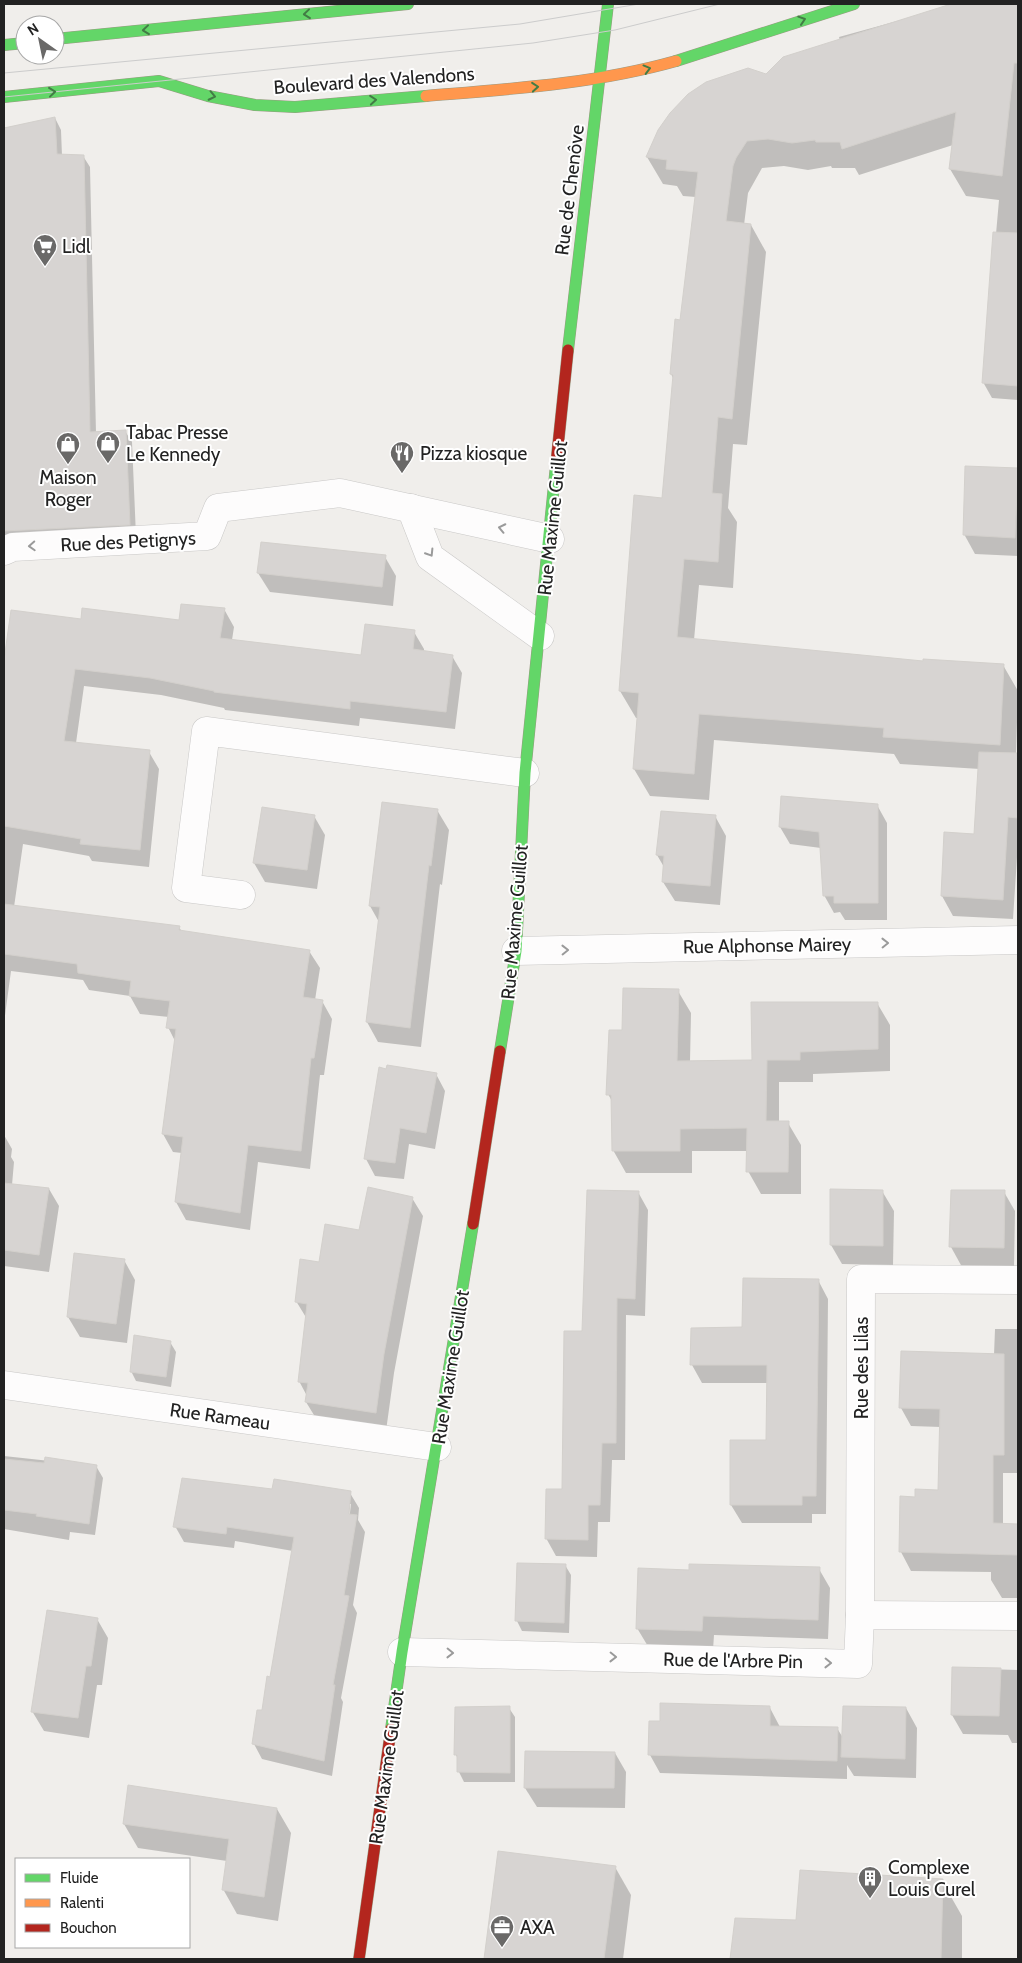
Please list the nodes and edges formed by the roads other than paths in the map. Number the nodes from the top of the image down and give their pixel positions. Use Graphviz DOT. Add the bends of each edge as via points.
graph roads {
  1 [pos="408,4"];
  2 [pos="608,4"];
  3 [pos="854,4"];
  4 [pos="65,38"];
  5 [pos="600,78"];
  6 [pos="4,97"];
  7 [pos="565,381"];
  8 [pos="411,508"];
  9 [pos="550,539"];
  10 [pos="4,551"];
  11 [pos="540,636"];
  12 [pos="525,774"];
  13 [pos="240,895"];
  14 [pos="1018,940"];
  15 [pos="516,951"];
  16 [pos="1018,1280"];
  17 [pos="4,1385"];
  18 [pos="437,1447"];
  19 [pos="860,1615"];
  20 [pos="1018,1616"];
  21 [pos="402,1652"];
  22 [pos="359,1959"];
  1 -- 4 [label="street, one-way"];
  2 -- 5 [label="street, Rue de Chenôve"];
  5 -- 3 [label="street, Boulevard des Valendons, one-way" via="680,60"];
  6 -- 5 [label="street, Boulevard des Valendons, one-way" via="159,82 255,105 295,107 553,85"];
  5 -- 7 [label="street, Rue de Chenôve"];
  7 -- 9 [label="street, Rue Maxime Guillot"];
  9 -- 8 [label="street, Rue des Petignys, one-way"];
  8 -- 10 [label="street, Rue des Petignys, one-way" via="340,493 218,508 207,536 13,547"];
  8 -- 11 [label="street, one-way" via="430,557"];
  9 -- 11 [label="street, Rue Maxime Guillot"];
  11 -- 12 [label="street, Rue Maxime Guillot"];
  12 -- 13 [label="street" via="206,731 186,888"];
  12 -- 15 [label="street, Rue Maxime Guillot"];
  15 -- 14 [label="street, Rue Alphonse Mairey, one-way"];
  15 -- 18 [label="street, Rue Maxime Guillot"];
  16 -- 19 [label="street, Rue des Lilas" via="861,1279"];
  17 -- 18 [label="street, Rue Rameau"];
  18 -- 21 [label="street, Rue Maxime Guillot"];
  19 -- 20 [label="street"];
  21 -- 19 [label="street, Rue de l'Arbre Pin, one-way" via="858,1664"];
  21 -- 22 [label="street, Rue Maxime Guillot"];
}
